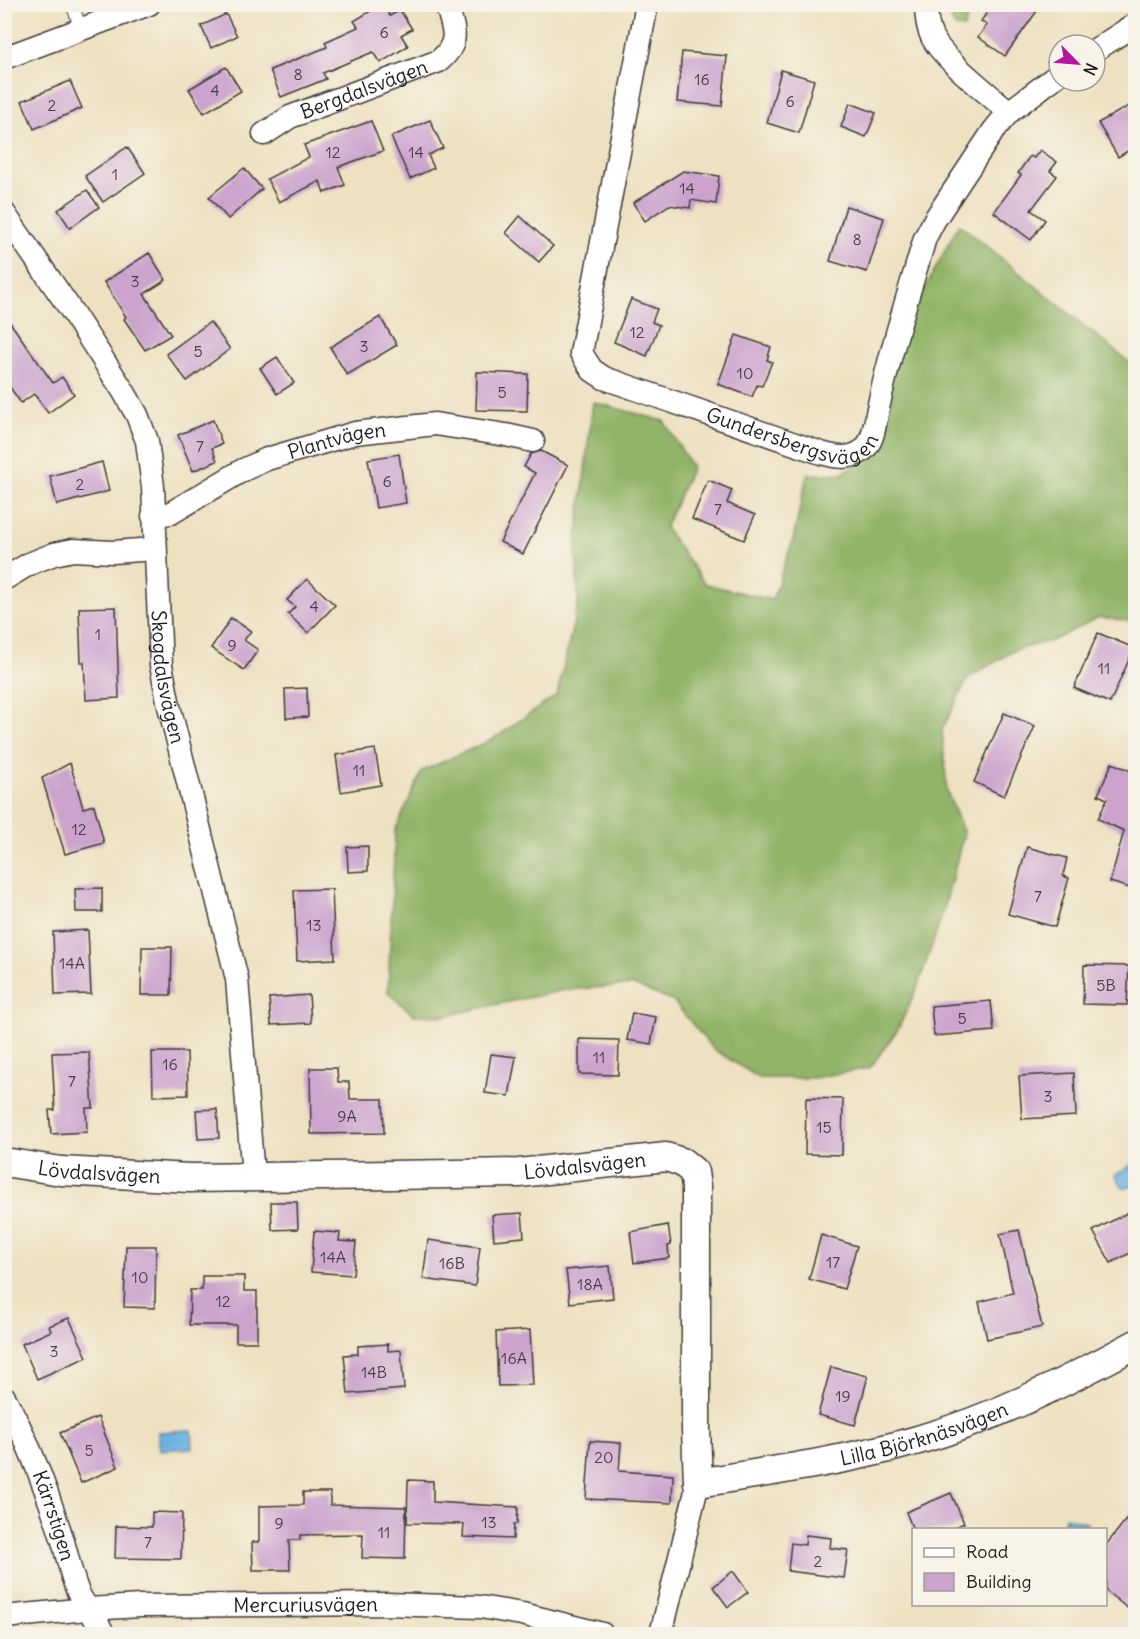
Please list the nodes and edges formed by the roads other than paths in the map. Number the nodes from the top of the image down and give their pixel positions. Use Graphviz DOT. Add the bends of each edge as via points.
graph roads {
  1 [pos="72,4"];
  2 [pos="148,4"];
  3 [pos="446,4"];
  4 [pos="647,4"];
  5 [pos="926,4"];
  6 [pos="1136,24"];
  7 [pos="81,30"];
  8 [pos="1107,42"];
  9 [pos="4,57"];
  10 [pos="1047,83"];
  11 [pos="1009,112"];
  12 [pos="264,134"];
  13 [pos="4,213"];
  14 [pos="533,441"];
  15 [pos="153,516"];
  16 [pos="154,549"];
  17 [pos="4,579"];
  18 [pos="4,1162"];
  19 [pos="253,1176"];
  20 [pos="1136,1344"];
  21 [pos="4,1398"];
  22 [pos="698,1483"];
  23 [pos="87,1609"];
  24 [pos="4,1617"];
  25 [pos="103,1635"];
  26 [pos="602,1635"];
  27 [pos="661,1635"];
  1 -- 7 [label="lane"];
  2 -- 7 [label="street"];
  3 -- 12 [label="street, Bergdalsvägen" via="454,41 439,61 290,117"];
  4 -- 11 [label="street, Gundersbergsvägen" via="581,353 592,370 604,378 833,456 848,457 870,442 925,238"];
  5 -- 11 [label="street" via="932,37 944,54"];
  6 -- 8 [label="street"];
  7 -- 9 [label="street"];
  10 -- 11 [label="street"];
  13 -- 15 [label="street, Skogdalsvägen" via="137,415 147,441"];
  14 -- 15 [label="street, Plantvägen" via="435,424 355,433 267,459 171,513"];
  15 -- 16 [label="street, Skogdalsvägen"];
  16 -- 17 [label="street" via="73,550 29,564"];
  16 -- 19 [label="street, Skogdalsvägen" via="161,665 171,717 237,979"];
  18 -- 19 [label="street, Lövdalsvägen" via="61,1171 190,1178"];
  19 -- 22 [label="street, Lövdalsvägen" via="519,1173 666,1157 682,1162 694,1172 696,1187"];
  20 -- 22 [label="street, Lilla Björknäsvägen" via="986,1417 918,1440 832,1461"];
  21 -- 23 [label="street, Kärrstigen" via="18,1421 62,1538 76,1588"];
  22 -- 27 [label="street, Lövdalsvägen"];
  23 -- 24 [label="street, Mercuriusvägen"];
  23 -- 25 [label="street, Kärrstigen"];
  23 -- 26 [label="street, Mercuriusvägen" via="480,1606"];
}
